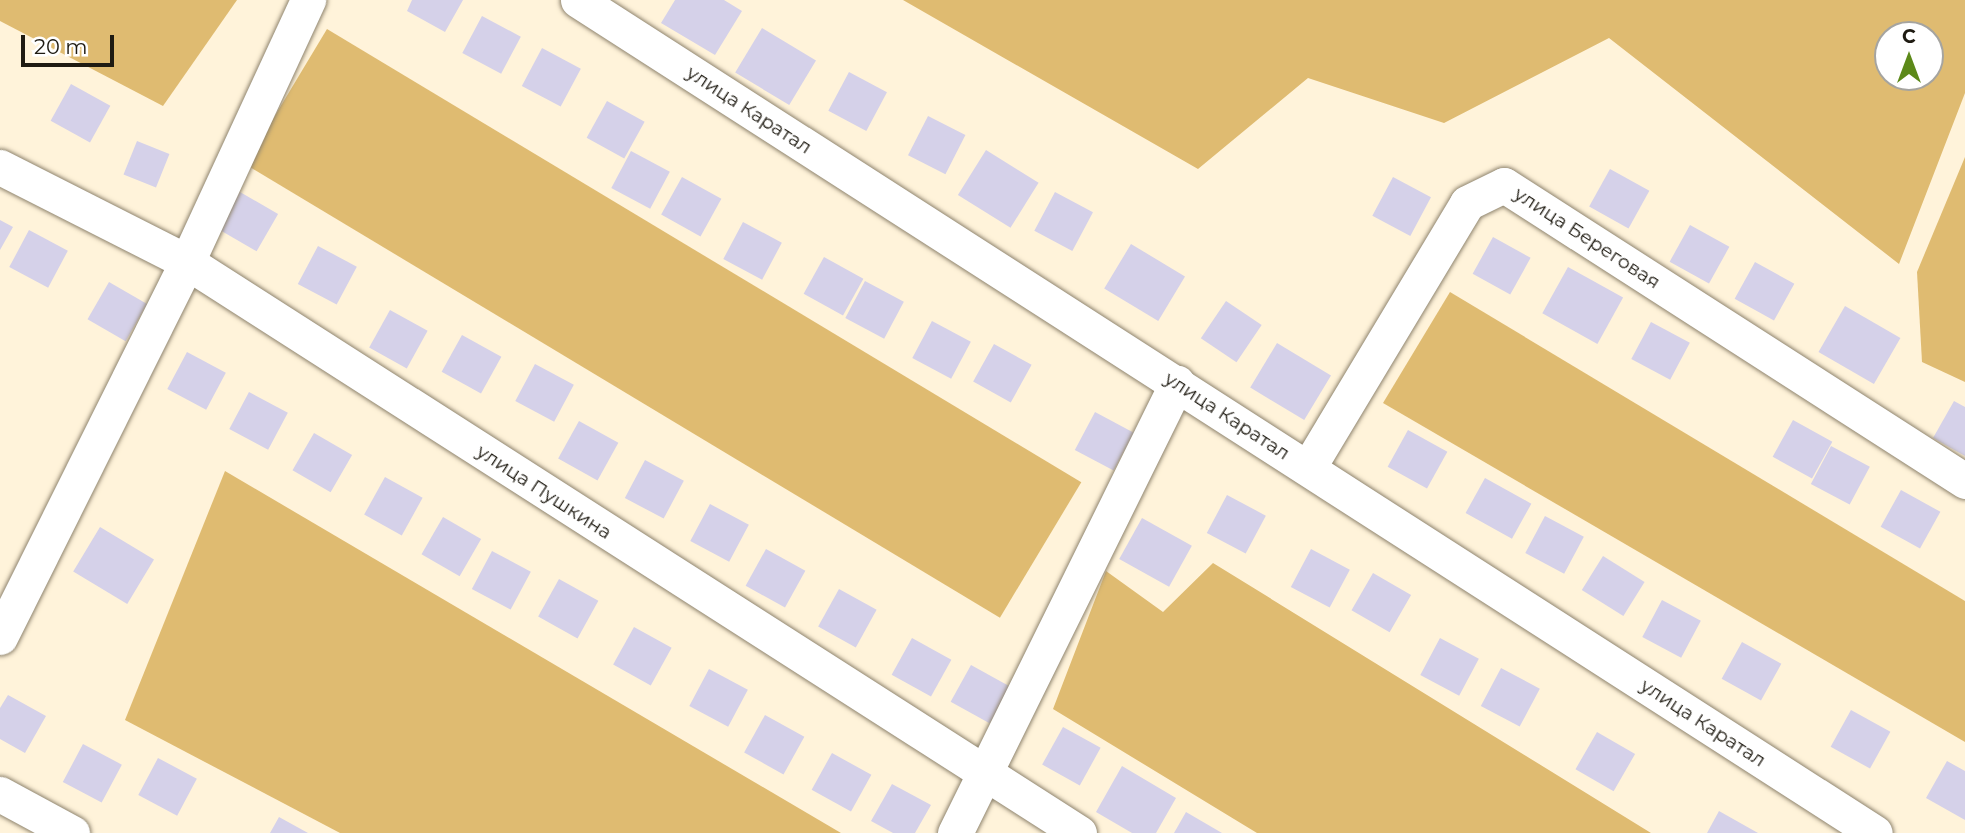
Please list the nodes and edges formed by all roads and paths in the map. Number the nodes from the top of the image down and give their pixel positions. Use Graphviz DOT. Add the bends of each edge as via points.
graph roads {
  1 [pos="308,0"];
  2 [pos="578,0"];
  3 [pos="0,167"];
  4 [pos="187,262"];
  5 [pos="1177,383"];
  6 [pos="1308,468"];
  7 [pos="1965,481"];
  8 [pos="0,637"];
  9 [pos="984,773"];
  10 [pos="0,794"];
  11 [pos="72,833"];
  12 [pos="955,833"];
  13 [pos="1079,833"];
  14 [pos="1875,833"];
  1 -- 4 [label="street"];
  2 -- 5 [label="street, улица Каратал"];
  3 -- 4 [label="street, улица Пушкина"];
  4 -- 8 [label="street"];
  4 -- 9 [label="street, улица Пушкина"];
  5 -- 6 [label="street, улица Каратал"];
  5 -- 9 [label="street"];
  6 -- 7 [label="street, улица Береговая" via="1468,203 1504,185"];
  6 -- 14 [label="street, улица Каратал"];
  9 -- 12 [label="street"];
  9 -- 13 [label="street, улица Пушкина"];
  10 -- 11 [label="street"];
}
